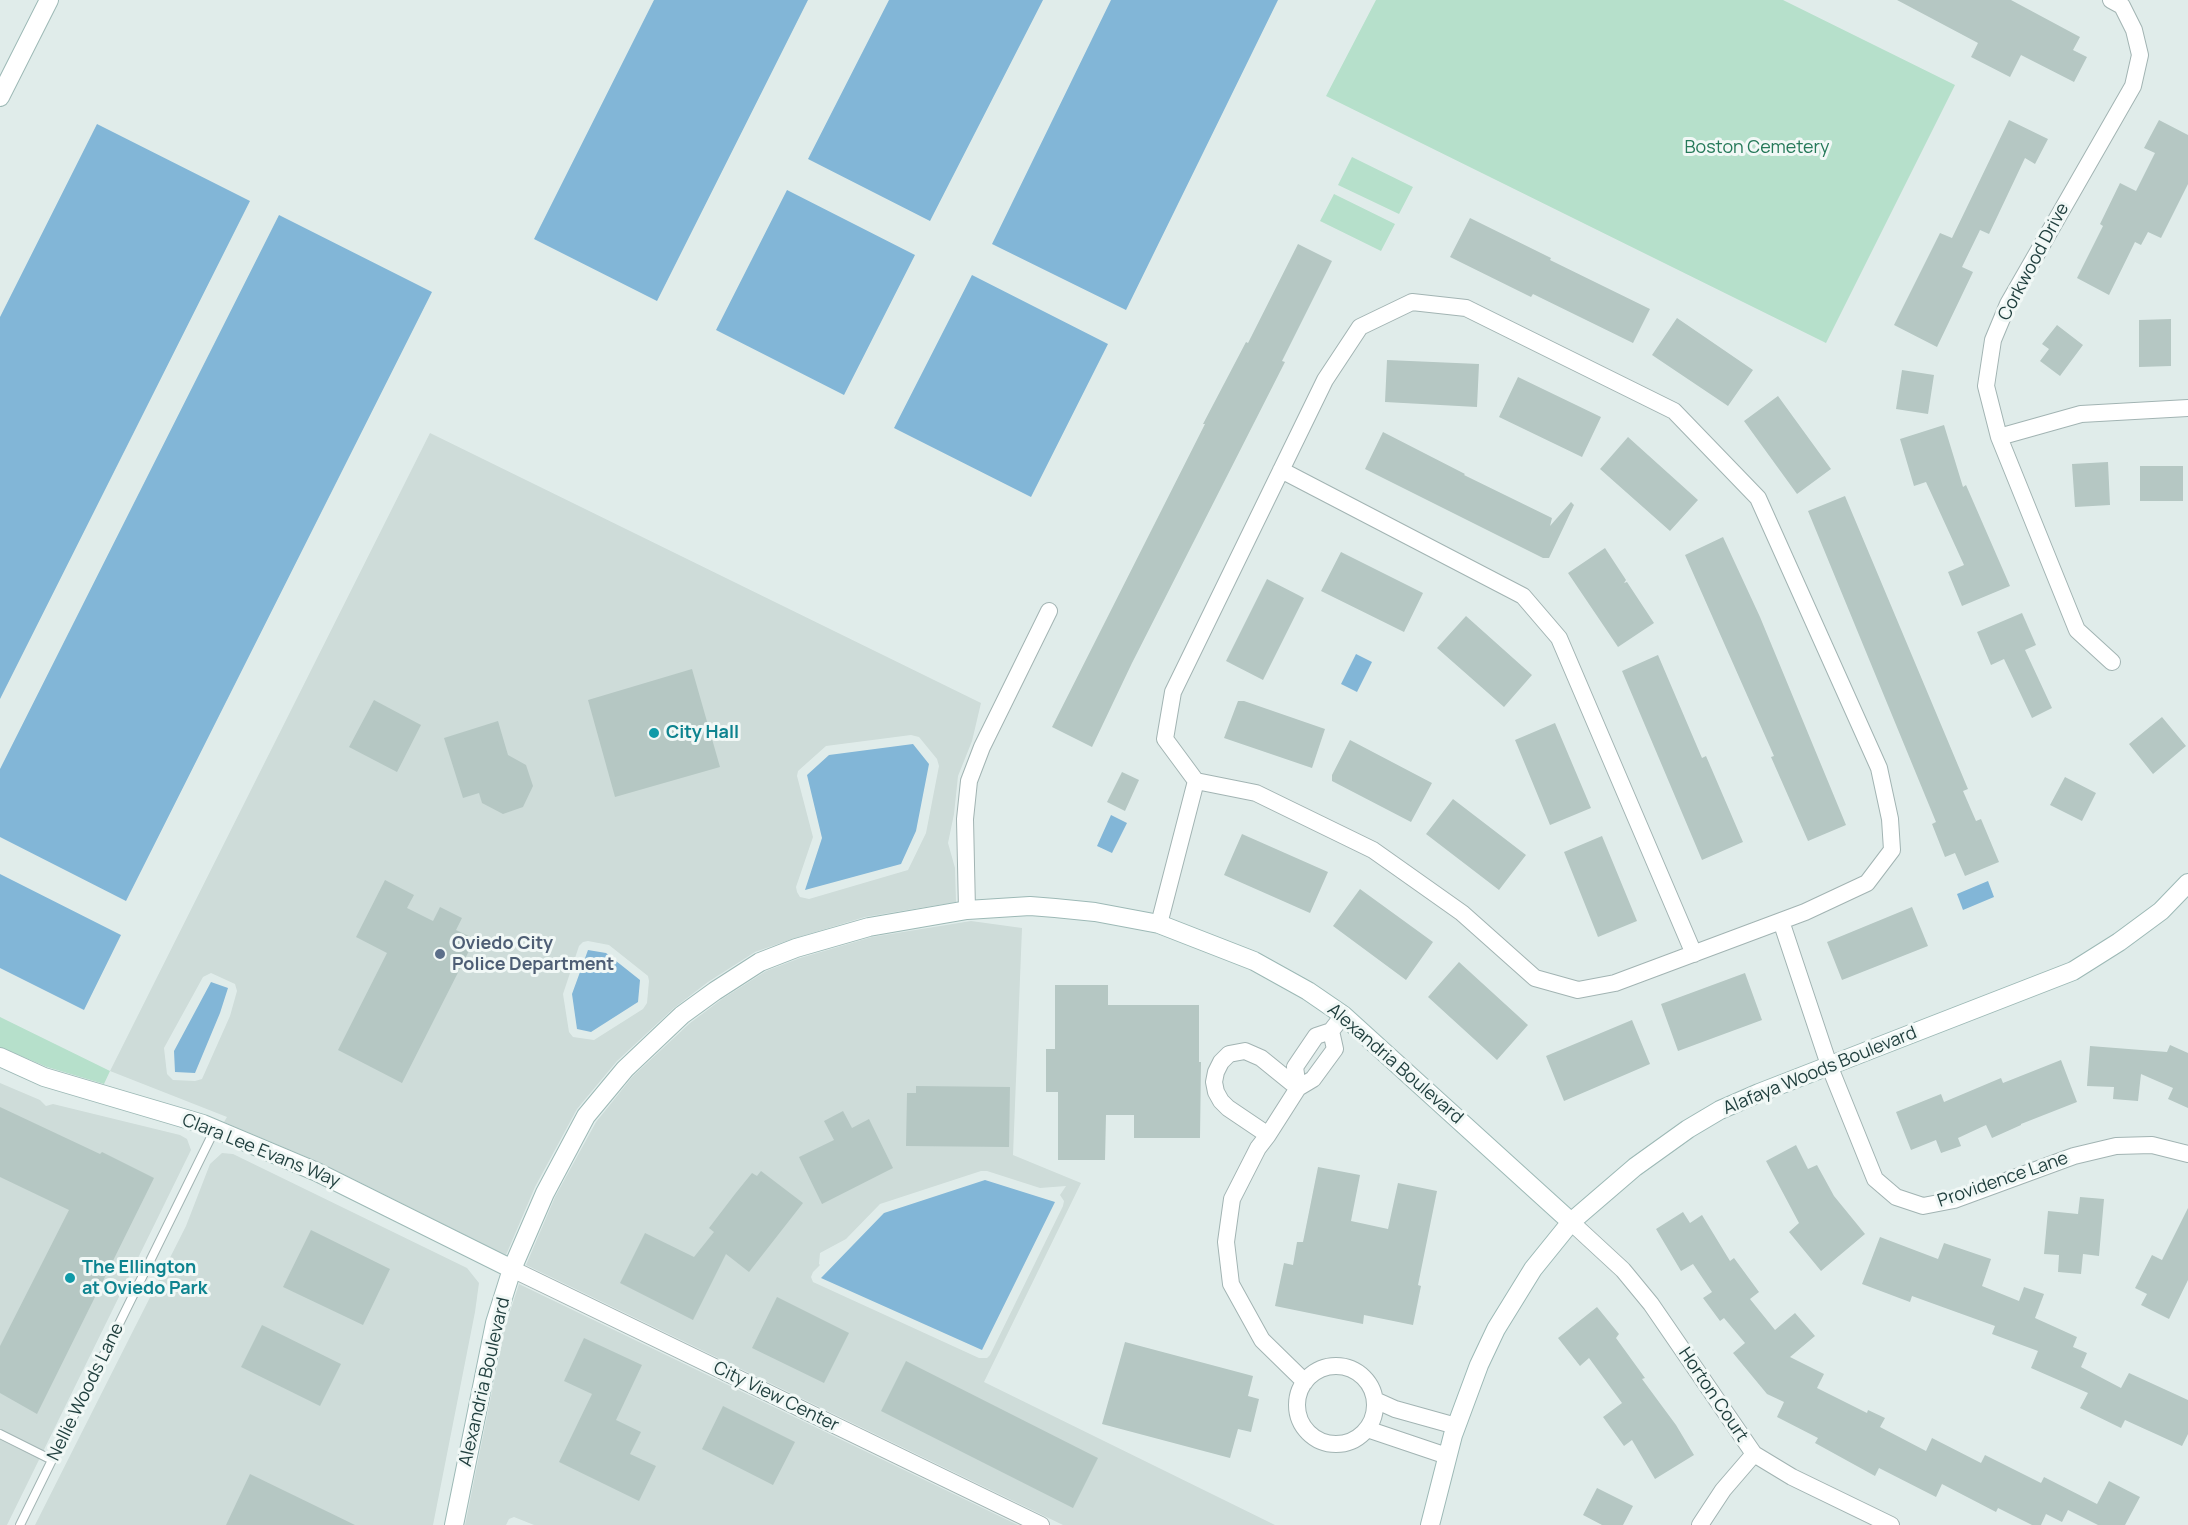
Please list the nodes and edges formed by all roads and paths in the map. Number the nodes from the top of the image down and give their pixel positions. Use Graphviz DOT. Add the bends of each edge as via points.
graph roads {
  1 [pos="49,0"];
  2 [pos="2111,0"];
  3 [pos="0,98"];
  4 [pos="2188,408"];
  5 [pos="1999,437"];
  6 [pos="1281,470"];
  7 [pos="1049,611"];
  8 [pos="2112,662"];
  9 [pos="1196,781"];
  10 [pos="2188,883"];
  11 [pos="967,910"];
  12 [pos="1781,921"];
  13 [pos="1159,924"];
  14 [pos="1694,954"];
  15 [pos="1343,1015"];
  16 [pos="1331,1031"];
  17 [pos="0,1057"];
  18 [pos="1829,1065"];
  19 [pos="1298,1088"];
  20 [pos="215,1129"];
  21 [pos="1268,1136"];
  22 [pos="2188,1154"];
  23 [pos="1571,1221"];
  24 [pos="512,1269"];
  25 [pos="1305,1382"];
  26 [pos="1375,1400"];
  27 [pos="1456,1426"];
  28 [pos="1367,1429"];
  29 [pos="0,1434"];
  30 [pos="1754,1454"];
  31 [pos="1447,1456"];
  32 [pos="52,1460"];
  33 [pos="20,1525"];
  34 [pos="454,1525"];
  35 [pos="1041,1525"];
  36 [pos="1430,1525"];
  37 [pos="1700,1525"];
  38 [pos="1891,1525"];
  1 -- 3 [label="street"];
  2 -- 5 [label="street, Corkwood Drive" via="2122,6 2134,30 2140,55 2133,86 2008,304 1993,340 1986,386"];
  4 -- 5 [label="street" via="2081,414"];
  5 -- 8 [label="street, Corkwood Drive" via="2077,630"];
  6 -- 9 [label="street" via="1173,692 1165,739"];
  6 -- 12 [label="street" via="1325,380 1360,327 1412,302 1466,308 1674,411 1758,498 1879,768 1888,809 1892,850 1867,883"];
  6 -- 14 [label="street" via="1523,597 1559,638"];
  7 -- 11 [label="street" via="969,781 965,819"];
  9 -- 13 [label="street"];
  9 -- 14 [label="street" via="1256,794 1373,850 1462,913 1535,978 1578,990 1616,983"];
  10 -- 18 [label="street, Alafaya Woods Boulevard" via="2161,911 2073,971"];
  11 -- 13 [label="street, Alexandria Boulevard" via="1030,906 1095,912"];
  11 -- 24 [label="street, Alexandria Boulevard" via="869,927 796,948 760,962 682,1015 625,1068 586,1116 545,1193"];
  12 -- 14 [label="street"];
  12 -- 18 [label="street, Providence Lane"];
  13 -- 15 [label="street, Alexandria Boulevard" via="1254,960"];
  15 -- 16 [label="street"];
  15 -- 23 [label="street, Alexandria Boulevard"];
  16 -- 19 [label="street" via="1335,1049 1314,1079"];
  16 -- 19 [label="street" via="1316,1036 1295,1067"];
  17 -- 20 [label="street, Clara Lee Evans Way" via="44,1077"];
  18 -- 22 [label="street, Providence Lane" via="1875,1179 1896,1197 1923,1206 1954,1200 2073,1156 2116,1146 2152,1145"];
  18 -- 23 [label="street, Alafaya Woods Boulevard" via="1730,1106 1688,1129"];
  19 -- 21 [label="street"];
  19 -- 21 [label="street" via="1261,1058 1245,1051 1229,1054 1221,1062 1214,1082 1221,1101"];
  20 -- 24 [label="street, Clara Lee Evans Way" via="317,1172"];
  20 -- 32 [label="lane, Nellie Woods Lane"];
  21 -- 25 [label="street" via="1232,1199 1226,1242 1231,1284 1262,1340"];
  23 -- 27 [label="street, Alafaya Woods Boulevard" via="1533,1269 1496,1329"];
  23 -- 30 [label="street, Horton Court" via="1623,1270 1651,1304"];
  24 -- 34 [label="street, Alexandria Boulevard" via="495,1323"];
  24 -- 35 [label="street, City View Center"];
  25 -- 26 [label="street" via="1316,1371 1346,1367 1370,1385"];
  25 -- 28 [label="street" via="1298,1395 1297,1411 1312,1437 1326,1444 1341,1445"];
  26 -- 27 [label="street"];
  26 -- 28 [label="street" via="1374,1415"];
  27 -- 31 [label="street, Alafaya Woods Boulevard"];
  28 -- 31 [label="street"];
  29 -- 32 [label="lane"];
  30 -- 37 [label="street"];
  30 -- 38 [label="street, Horton Court"];
  31 -- 36 [label="street, Alafaya Woods Boulevard"];
  32 -- 33 [label="lane, Nellie Woods Lane"];
}
